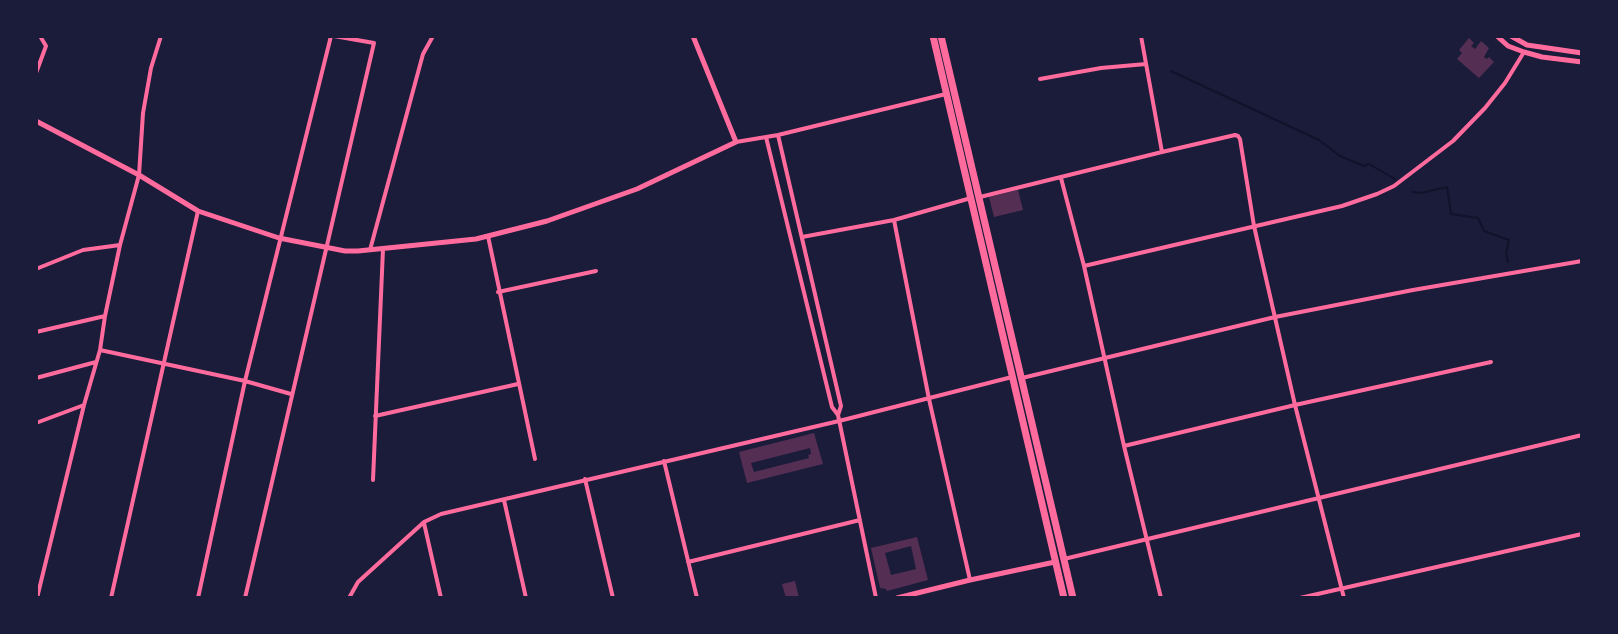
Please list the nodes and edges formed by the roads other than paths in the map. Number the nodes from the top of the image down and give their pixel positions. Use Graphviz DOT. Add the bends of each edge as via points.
graph roads {
  1 [pos="40,36"];
  2 [pos="161,36"];
  3 [pos="333,36"];
  4 [pos="433,36"];
  5 [pos="693,36"];
  6 [pos="933,36"];
  7 [pos="941,36"];
  8 [pos="1141,36"];
  9 [pos="1497,36"];
  10 [pos="1511,36"];
  11 [pos="1524,52"];
  12 [pos="1582,53"];
  13 [pos="1582,62"];
  14 [pos="1146,64"];
  15 [pos="36,74"];
  16 [pos="1040,79"];
  17 [pos="947,94"];
  18 [pos="36,121"];
  19 [pos="778,135"];
  20 [pos="766,137"];
  21 [pos="736,142"];
  22 [pos="1162,152"];
  23 [pos="139,175"];
  24 [pos="1061,178"];
  25 [pos="975,198"];
  26 [pos="198,211"];
  27 [pos="894,220"];
  28 [pos="1254,226"];
  29 [pos="488,236"];
  30 [pos="802,237"];
  31 [pos="279,238"];
  32 [pos="120,245"];
  33 [pos="326,248"];
  34 [pos="383,249"];
  35 [pos="370,250"];
  36 [pos="1582,261"];
  37 [pos="1083,266"];
  38 [pos="36,269"];
  39 [pos="596,271"];
  40 [pos="498,292"];
  41 [pos="105,316"];
  42 [pos="1275,317"];
  43 [pos="36,332"];
  44 [pos="100,350"];
  45 [pos="1105,358"];
  46 [pos="97,362"];
  47 [pos="164,362"];
  48 [pos="1491,362"];
  49 [pos="1013,377"];
  50 [pos="36,378"];
  51 [pos="1022,378"];
  52 [pos="245,381"];
  53 [pos="518,384"];
  54 [pos="291,394"];
  55 [pos="929,399"];
  56 [pos="84,405"];
  57 [pos="1295,405"];
  58 [pos="375,416"];
  59 [pos="838,418"];
  60 [pos="36,423"];
  61 [pos="1582,435"];
  62 [pos="1124,446"];
  63 [pos="535,459"];
  64 [pos="664,461"];
  65 [pos="585,479"];
  66 [pos="373,480"];
  67 [pos="1319,499"];
  68 [pos="504,500"];
  69 [pos="860,520"];
  70 [pos="424,522"];
  71 [pos="1582,534"];
  72 [pos="1147,540"];
  73 [pos="1064,559"];
  74 [pos="688,562"];
  75 [pos="1055,562"];
  76 [pos="970,579"];
  77 [pos="1342,589"];
  78 [pos="37,598"];
  79 [pos="111,598"];
  80 [pos="198,598"];
  81 [pos="245,598"];
  82 [pos="350,598"];
  83 [pos="441,598"];
  84 [pos="526,598"];
  85 [pos="613,598"];
  86 [pos="697,598"];
  87 [pos="876,598"];
  88 [pos="897,598"];
  89 [pos="1064,598"];
  90 [pos="1073,598"];
  91 [pos="1161,598"];
  92 [pos="1300,598"];
  93 [pos="1344,598"];
  1 -- 15 [label="street" via="46,46"];
  2 -- 23 [label="street" via="143,113"];
  3 -- 31 [label="street"];
  3 -- 33 [label="street" via="374,43"];
  4 -- 35 [label="street" via="423,54"];
  5 -- 21 [label="street"];
  6 -- 17 [label="main road"];
  7 -- 25 [label="main road"];
  8 -- 14 [label="street"];
  9 -- 11 [label="street"];
  10 -- 12 [label="street" via="1527,45"];
  11 -- 13 [label="street"];
  11 -- 28 [label="street" via="1505,83 1453,141 1394,186 1342,206"];
  14 -- 16 [label="street"];
  14 -- 22 [label="street"];
  17 -- 19 [label="street"];
  17 -- 25 [label="main road"];
  18 -- 23 [label="street"];
  19 -- 20 [label="street"];
  19 -- 30 [label="street"];
  20 -- 21 [label="street"];
  20 -- 59 [label="street" via="832,407"];
  21 -- 29 [label="street" via="637,189 547,221"];
  22 -- 24 [label="street"];
  22 -- 28 [label="street" via="1238,136"];
  23 -- 26 [label="street"];
  23 -- 32 [label="street"];
  24 -- 25 [label="street"];
  24 -- 37 [label="street"];
  25 -- 27 [label="street"];
  25 -- 49 [label="main road"];
  25 -- 51 [label="main road"];
  26 -- 31 [label="street"];
  26 -- 47 [label="street"];
  27 -- 30 [label="street"];
  27 -- 55 [label="street"];
  28 -- 37 [label="street"];
  28 -- 42 [label="street"];
  29 -- 34 [label="street"];
  29 -- 40 [label="street"];
  30 -- 59 [label="street" via="841,406"];
  31 -- 33 [label="street"];
  31 -- 52 [label="street"];
  32 -- 38 [label="street" via="83,250"];
  32 -- 41 [label="street"];
  33 -- 35 [label="street"];
  33 -- 54 [label="street"];
  34 -- 35 [label="street"];
  34 -- 58 [label="street"];
  36 -- 42 [label="street"];
  37 -- 45 [label="street"];
  39 -- 40 [label="street"];
  40 -- 53 [label="street"];
  41 -- 43 [label="street"];
  41 -- 44 [label="street"];
  42 -- 45 [label="street"];
  42 -- 57 [label="street"];
  44 -- 46 [label="street"];
  44 -- 47 [label="street"];
  45 -- 51 [label="street"];
  45 -- 62 [label="street"];
  46 -- 50 [label="street"];
  46 -- 56 [label="street"];
  47 -- 52 [label="street"];
  47 -- 79 [label="street"];
  48 -- 57 [label="street"];
  49 -- 55 [label="street"];
  49 -- 75 [label="main road"];
  51 -- 73 [label="main road"];
  52 -- 54 [label="street"];
  52 -- 80 [label="street"];
  53 -- 58 [label="street"];
  53 -- 63 [label="street"];
  54 -- 81 [label="street"];
  55 -- 59 [label="street"];
  55 -- 76 [label="street"];
  56 -- 60 [label="street"];
  56 -- 78 [label="street"];
  57 -- 62 [label="street"];
  57 -- 67 [label="street"];
  58 -- 66 [label="street"];
  59 -- 64 [label="street"];
  59 -- 69 [label="street"];
  61 -- 67 [label="street"];
  62 -- 72 [label="street"];
  64 -- 65 [label="street"];
  64 -- 74 [label="street"];
  65 -- 68 [label="street"];
  65 -- 85 [label="street"];
  67 -- 72 [label="street"];
  67 -- 77 [label="street"];
  68 -- 70 [label="street" via="441,514"];
  68 -- 84 [label="street"];
  69 -- 74 [label="street"];
  69 -- 87 [label="street"];
  70 -- 82 [label="street" via="358,582"];
  70 -- 83 [label="street"];
  71 -- 77 [label="street"];
  72 -- 73 [label="street"];
  72 -- 91 [label="street"];
  73 -- 90 [label="main road"];
  74 -- 86 [label="street"];
  75 -- 76 [label="street"];
  75 -- 89 [label="main road"];
  76 -- 88 [label="street"];
  77 -- 92 [label="street"];
  77 -- 93 [label="street"];
}
